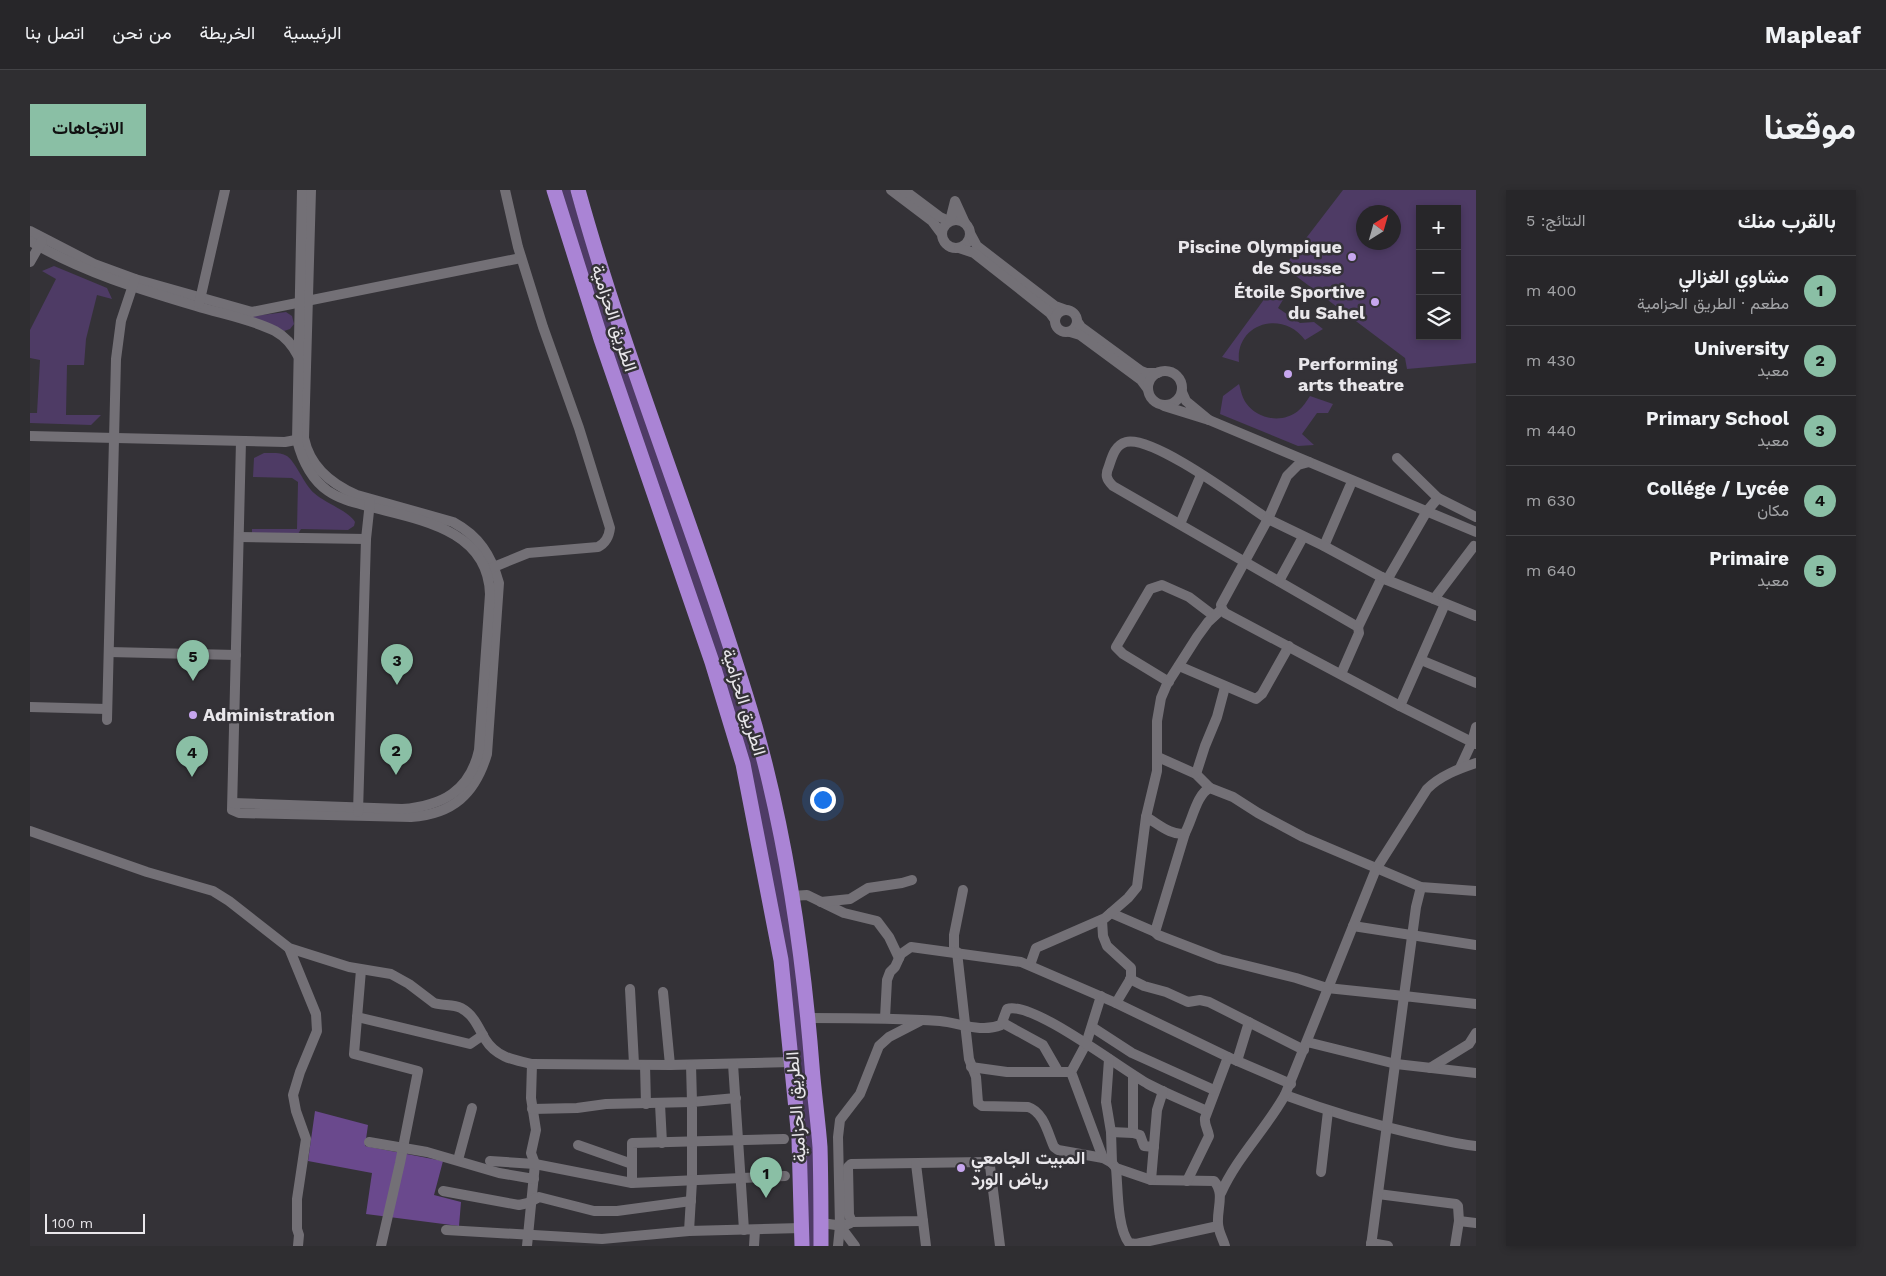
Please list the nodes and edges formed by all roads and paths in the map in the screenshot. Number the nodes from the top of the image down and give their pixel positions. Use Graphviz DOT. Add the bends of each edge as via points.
graph roads {
  1 [pos="225,190"];
  2 [pos="302,190"];
  3 [pos="311,190"];
  4 [pos="505,190"];
  5 [pos="554,190"];
  6 [pos="578,190"];
  7 [pos="892,190"];
  8 [pos="904,190"];
  9 [pos="955,195"];
  10 [pos="950,221"];
  11 [pos="965,223"];
  12 [pos="30,231"];
  13 [pos="970,232"];
  14 [pos="941,233"];
  15 [pos="37,242"];
  16 [pos="959,248"];
  17 [pos="521,258"];
  18 [pos="30,262"];
  19 [pos="134,283"];
  20 [pos="304,301"];
  21 [pos="199,302"];
  22 [pos="1066,310"];
  23 [pos="1055,320"];
  24 [pos="1077,321"];
  25 [pos="307,325"];
  26 [pos="277,332"];
  27 [pos="1070,332"];
  28 [pos="299,333"];
  29 [pos="298,357"];
  30 [pos="1158,373"];
  31 [pos="1148,388"];
  32 [pos="1182,392"];
  33 [pos="1161,405"];
  34 [pos="1209,420"];
  35 [pos="30,436"];
  36 [pos="114,439"];
  37 [pos="300,439"];
  38 [pos="241,441"];
  39 [pos="1397,458"];
  40 [pos="1309,462"];
  41 [pos="1201,475"];
  42 [pos="1350,486"];
  43 [pos="1438,498"];
  44 [pos="370,502"];
  45 [pos="1427,511"];
  46 [pos="1476,517"];
  47 [pos="1268,519"];
  48 [pos="1180,524"];
  49 [pos="1476,532"];
  50 [pos="239,537"];
  51 [pos="1303,537"];
  52 [pos="366,539"];
  53 [pos="1324,546"];
  54 [pos="1476,547"];
  55 [pos="1244,562"];
  56 [pos="490,569"];
  57 [pos="1384,579"];
  58 [pos="1279,581"];
  59 [pos="1434,599"];
  60 [pos="1446,604"];
  61 [pos="1218,613"];
  62 [pos="1476,616"];
  63 [pos="1358,627"];
  64 [pos="1289,646"];
  65 [pos="109,652"];
  66 [pos="236,655"];
  67 [pos="1421,660"];
  68 [pos="1179,666"];
  69 [pos="1342,674"];
  70 [pos="1169,682"];
  71 [pos="1476,683"];
  72 [pos="1225,687"];
  73 [pos="1400,706"];
  74 [pos="30,707"];
  75 [pos="107,709"];
  76 [pos="107,720"];
  77 [pos="1476,728"];
  78 [pos="1474,743"];
  79 [pos="1158,757"];
  80 [pos="1476,763"];
  81 [pos="1460,768"];
  82 [pos="1196,774"];
  83 [pos="1210,788"];
  84 [pos="358,811"];
  85 [pos="1146,817"];
  86 [pos="30,831"];
  87 [pos="1185,833"];
  88 [pos="1376,869"];
  89 [pos="912,880"];
  90 [pos="1421,887"];
  91 [pos="963,890"];
  92 [pos="1476,891"];
  93 [pos="792,896"];
  94 [pos="822,902"];
  95 [pos="1111,913"];
  96 [pos="1102,920"];
  97 [pos="1353,926"];
  98 [pos="1155,932"];
  99 [pos="1412,935"];
  100 [pos="1476,945"];
  101 [pos="289,948"];
  102 [pos="956,952"];
  103 [pos="899,958"];
  104 [pos="1030,965"];
  105 [pos="361,970"];
  106 [pos="1130,979"];
  107 [pos="1327,988"];
  108 [pos="630,989"];
  109 [pos="663,992"];
  110 [pos="1101,996"];
  111 [pos="1404,996"];
  112 [pos="1116,1003"];
  113 [pos="1476,1004"];
  114 [pos="357,1017"];
  115 [pos="808,1018"];
  116 [pos="885,1018"];
  117 [pos="921,1020"];
  118 [pos="1003,1022"];
  119 [pos="1249,1022"];
  120 [pos="965,1025"];
  121 [pos="1092,1027"];
  122 [pos="1476,1033"];
  123 [pos="483,1034"];
  124 [pos="1086,1044"];
  125 [pos="1306,1046"];
  126 [pos="1109,1059"];
  127 [pos="1233,1059"];
  128 [pos="792,1062"];
  129 [pos="532,1064"];
  130 [pos="634,1064"];
  131 [pos="645,1064"];
  132 [pos="734,1064"];
  133 [pos="1396,1064"];
  134 [pos="670,1065"];
  135 [pos="691,1065"];
  136 [pos="971,1067"];
  137 [pos="1430,1068"];
  138 [pos="1058,1071"];
  139 [pos="1071,1072"];
  140 [pos="1476,1073"];
  141 [pos="1134,1076"];
  142 [pos="1290,1084"];
  143 [pos="1214,1090"];
  144 [pos="1163,1092"];
  145 [pos="1286,1095"];
  146 [pos="736,1098"];
  147 [pos="692,1102"];
  148 [pos="646,1104"];
  149 [pos="660,1104"];
  150 [pos="472,1108"];
  151 [pos="532,1110"];
  152 [pos="1207,1111"];
  153 [pos="1328,1112"];
  154 [pos="1387,1128"];
  155 [pos="1111,1132"];
  156 [pos="1133,1133"];
  157 [pos="738,1140"];
  158 [pos="784,1140"];
  159 [pos="369,1142"];
  160 [pos="692,1142"];
  161 [pos="662,1143"];
  162 [pos="578,1145"];
  163 [pos="1476,1146"];
  164 [pos="403,1147"];
  165 [pos="1154,1147"];
  166 [pos="458,1160"];
  167 [pos="490,1161"];
  168 [pos="1110,1163"];
  169 [pos="535,1164"];
  170 [pos="632,1164"];
  171 [pos="916,1164"];
  172 [pos="1321,1172"];
  173 [pos="785,1176"];
  174 [pos="534,1179"];
  175 [pos="740,1179"];
  176 [pos="1151,1180"];
  177 [pos="692,1181"];
  178 [pos="1187,1181"];
  179 [pos="632,1183"];
  180 [pos="443,1191"];
  181 [pos="1221,1193"];
  182 [pos="1378,1194"];
  183 [pos="531,1200"];
  184 [pos="691,1201"];
  185 [pos="923,1221"];
  186 [pos="1459,1221"];
  187 [pos="852,1222"];
  188 [pos="821,1223"];
  189 [pos="1476,1223"];
  190 [pos="840,1226"];
  191 [pos="1218,1226"];
  192 [pos="802,1228"];
  193 [pos="446,1230"];
  194 [pos="749,1230"];
  195 [pos="689,1231"];
  196 [pos="528,1241"];
  197 [pos="602,1242"];
  198 [pos="1371,1244"];
  199 [pos="838,1245"];
  200 [pos="298,1246"];
  201 [pos="381,1246"];
  202 [pos="754,1246"];
  203 [pos="802,1246"];
  204 [pos="820,1246"];
  205 [pos="856,1246"];
  206 [pos="926,1246"];
  207 [pos="1000,1246"];
  208 [pos="1225,1246"];
  209 [pos="1388,1246"];
  210 [pos="1455,1246"];
  1 -- 21 [label="street"];
  2 -- 20 [label="street"];
  3 -- 20 [label="street"];
  4 -- 17 [label="street"];
  5 -- 128 [label="highway, الطريق الحزامية" via="598,330 712,662 742,764 781,960"];
  6 -- 93 [label="highway, الطريق الحزامية" via="606,288 755,727"];
  7 -- 14 [label="street" via="932,221"];
  8 -- 10 [label="street"];
  9 -- 10 [label="street"];
  9 -- 11 [label="street"];
  10 -- 11 [label="street"];
  10 -- 14 [label="street"];
  11 -- 13 [label="street"];
  12 -- 15 [label="street"];
  13 -- 16 [label="street" via="966,244"];
  13 -- 22 [label="street" via="977,246 1055,306"];
  14 -- 16 [label="street" via="947,246"];
  15 -- 18 [label="street"];
  15 -- 19 [label="street" via="91,272"];
  16 -- 23 [label="street" via="974,253"];
  17 -- 20 [label="street"];
  17 -- 56 [label="street" via="579,428 610,535 598,547 528,553"];
  19 -- 21 [label="street"];
  19 -- 36 [label="street" via="121,321 117,346"];
  20 -- 21 [label="street" via="252,312"];
  20 -- 25 [label="street"];
  20 -- 28 [label="street"];
  21 -- 26 [label="street"];
  22 -- 23 [label="street" via="1059,312"];
  22 -- 24 [label="street" via="1073,312"];
  23 -- 27 [label="street" via="1059,330"];
  24 -- 27 [label="street"];
  24 -- 30 [label="street" via="1126,361 1146,373"];
  25 -- 28 [label="street"];
  25 -- 37 [label="street"];
  26 -- 28 [label="street" via="287,335"];
  26 -- 29 [label="street" via="290,343"];
  27 -- 31 [label="street" via="1080,335"];
  28 -- 29 [label="street"];
  29 -- 37 [label="street"];
  30 -- 31 [label="street" via="1149,381"];
  30 -- 32 [label="street" via="1176,375"];
  31 -- 33 [label="street" via="1151,399"];
  32 -- 33 [label="street" via="1175,402"];
  32 -- 34 [label="street" via="1186,401"];
  33 -- 34 [label="street"];
  34 -- 40 [label="street"];
  35 -- 36 [label="street"];
  36 -- 38 [label="street"];
  36 -- 65 [label="street"];
  37 -- 38 [label="street"];
  37 -- 44 [label="street" via="322,474"];
  38 -- 50 [label="street"];
  39 -- 43 [label="street"];
  40 -- 45 [label="street"];
  40 -- 47 [label="street" via="1298,466 1287,476"];
  41 -- 47 [label="street"];
  41 -- 48 [label="street"];
  41 -- 48 [label="street" via="1163,451 1140,442 1120,444 1106,471 1113,486"];
  42 -- 53 [label="street"];
  43 -- 45 [label="street"];
  43 -- 46 [label="street"];
  44 -- 52 [label="street"];
  44 -- 56 [label="street" via="462,527 481,544"];
  45 -- 49 [label="street"];
  45 -- 57 [label="street"];
  47 -- 51 [label="street"];
  47 -- 55 [label="street"];
  48 -- 55 [label="street"];
  50 -- 52 [label="street"];
  50 -- 66 [label="street"];
  51 -- 53 [label="street"];
  51 -- 58 [label="street"];
  52 -- 84 [label="street"];
  53 -- 57 [label="street"];
  54 -- 59 [label="street"];
  55 -- 58 [label="street"];
  55 -- 61 [label="street"];
  56 -- 84 [label="street" via="498,583 499,593 487,754 480,774 465,795 452,806 428,816"];
  57 -- 59 [label="street"];
  57 -- 63 [label="street"];
  58 -- 63 [label="street"];
  59 -- 60 [label="street"];
  60 -- 62 [label="street"];
  60 -- 67 [label="street"];
  61 -- 64 [label="street" via="1225,613"];
  61 -- 68 [label="street" via="1197,637"];
  61 -- 70 [label="street" via="1162,585 1150,589 1116,647"];
  63 -- 69 [label="street" via="1359,632"];
  64 -- 69 [label="street"];
  64 -- 72 [label="street" via="1259,697 1254,699"];
  65 -- 66 [label="street"];
  65 -- 75 [label="street"];
  66 -- 84 [label="street" via="233,803"];
  67 -- 71 [label="street"];
  67 -- 73 [label="street"];
  68 -- 70 [label="street"];
  68 -- 72 [label="street"];
  69 -- 73 [label="street"];
  70 -- 79 [label="street" via="1158,710"];
  72 -- 82 [label="street"];
  73 -- 78 [label="street"];
  74 -- 75 [label="street"];
  75 -- 76 [label="street"];
  77 -- 78 [label="street"];
  78 -- 81 [label="street"];
  79 -- 82 [label="street"];
  79 -- 85 [label="street" via="1158,771"];
  80 -- 81 [label="street"];
  81 -- 88 [label="street" via="1435,781 1427,790"];
  82 -- 83 [label="street"];
  83 -- 87 [label="street" via="1202,794"];
  83 -- 88 [label="street" via="1233,797 1303,837"];
  85 -- 87 [label="street" via="1172,832"];
  85 -- 95 [label="street" via="1139,883"];
  86 -- 101 [label="street" via="147,872 213,891"];
  87 -- 98 [label="street"];
  88 -- 90 [label="street"];
  88 -- 97 [label="street"];
  89 -- 94 [label="street" via="868,888 850,899"];
  90 -- 92 [label="street"];
  90 -- 99 [label="street"];
  91 -- 102 [label="street" via="954,935"];
  93 -- 94 [label="street" via="807,895"];
  93 -- 115 [label="highway, الطريق الحزامية"];
  94 -- 103 [label="street" via="844,913 877,921"];
  95 -- 96 [label="street"];
  95 -- 98 [label="street"];
  96 -- 104 [label="street" via="1036,948"];
  96 -- 106 [label="street" via="1105,940 1112,952 1129,965"];
  97 -- 99 [label="street"];
  97 -- 107 [label="street"];
  98 -- 107 [label="street" via="1220,959"];
  99 -- 100 [label="street"];
  99 -- 111 [label="street"];
  101 -- 105 [label="street"];
  101 -- 200 [label="street" via="316,1014 317,1024 316,1037 305,1057 293,1095 306,1139 297,1199"];
  102 -- 103 [label="street" via="911,947"];
  102 -- 104 [label="street"];
  102 -- 120 [label="street"];
  103 -- 116 [label="street" via="887,980"];
  104 -- 110 [label="street"];
  105 -- 114 [label="street"];
  105 -- 123 [label="street" via="391,974 434,1002 460,1008 476,1022"];
  106 -- 112 [label="street"];
  106 -- 119 [label="street" via="1188,1002 1209,1002"];
  107 -- 111 [label="street"];
  107 -- 125 [label="street"];
  108 -- 130 [label="street"];
  109 -- 134 [label="street"];
  110 -- 112 [label="street"];
  110 -- 121 [label="street"];
  111 -- 113 [label="street"];
  111 -- 133 [label="street"];
  112 -- 127 [label="street"];
  114 -- 123 [label="street" via="470,1044"];
  114 -- 164 [label="street" via="354,1054 418,1071"];
  115 -- 116 [label="street"];
  115 -- 188 [label="highway, الطريق الحزامية" via="820,1147"];
  116 -- 117 [label="street"];
  117 -- 120 [label="street"];
  117 -- 190 [label="street" via="879,1046 860,1094 840,1120"];
  118 -- 120 [label="street" via="998,1026 980,1028"];
  118 -- 124 [label="street" via="1007,1009 1017,1008 1032,1013"];
  118 -- 138 [label="street" via="1043,1044"];
  119 -- 125 [label="street"];
  119 -- 127 [label="street"];
  120 -- 136 [label="street"];
  121 -- 124 [label="street"];
  121 -- 143 [label="street" via="1132,1053"];
  122 -- 137 [label="street" via="1469,1044"];
  123 -- 129 [label="street" via="503,1057"];
  124 -- 126 [label="street"];
  124 -- 139 [label="street"];
  125 -- 133 [label="street"];
  125 -- 142 [label="street"];
  126 -- 141 [label="street"];
  126 -- 155 [label="street" via="1106,1102"];
  127 -- 142 [label="street"];
  127 -- 143 [label="street"];
  128 -- 132 [label="street"];
  128 -- 192 [label="highway, الطريق الحزامية"];
  129 -- 130 [label="street"];
  129 -- 151 [label="street"];
  130 -- 131 [label="street"];
  131 -- 134 [label="street"];
  131 -- 148 [label="street"];
  132 -- 135 [label="street"];
  132 -- 146 [label="street"];
  133 -- 137 [label="street"];
  133 -- 154 [label="street"];
  134 -- 135 [label="street"];
  135 -- 147 [label="street"];
  136 -- 138 [label="street" via="1007,1072"];
  136 -- 168 [label="street" via="976,1077 979,1104 1032,1108 1040,1114 1058,1150"];
  137 -- 140 [label="street"];
  138 -- 139 [label="street"];
  139 -- 168 [label="street"];
  141 -- 144 [label="street"];
  141 -- 156 [label="street"];
  142 -- 145 [label="street"];
  143 -- 152 [label="street"];
  144 -- 152 [label="street"];
  144 -- 165 [label="street" via="1157,1110"];
  145 -- 153 [label="street"];
  145 -- 181 [label="street" via="1229,1176"];
  146 -- 147 [label="street"];
  146 -- 157 [label="street"];
  147 -- 149 [label="street"];
  147 -- 160 [label="street"];
  148 -- 149 [label="street"];
  148 -- 151 [label="street"];
  149 -- 161 [label="street"];
  150 -- 166 [label="street"];
  151 -- 169 [label="street" via="536,1130 532,1153"];
  152 -- 178 [label="street" via="1204,1125 1209,1136"];
  153 -- 154 [label="street"];
  153 -- 172 [label="street"];
  154 -- 163 [label="street"];
  154 -- 182 [label="street"];
  155 -- 156 [label="street"];
  155 -- 168 [label="street"];
  156 -- 165 [label="street" via="1140,1135 1144,1146"];
  157 -- 158 [label="street"];
  157 -- 160 [label="street"];
  157 -- 175 [label="street"];
  159 -- 164 [label="street"];
  160 -- 161 [label="street"];
  160 -- 177 [label="street"];
  161 -- 170 [label="street" via="632,1143"];
  162 -- 170 [label="street"];
  164 -- 166 [label="street"];
  164 -- 201 [label="street"];
  165 -- 176 [label="street"];
  166 -- 174 [label="street" via="499,1173"];
  167 -- 169 [label="street"];
  168 -- 176 [label="street"];
  168 -- 191 [label="street" via="1125,1236 1130,1243"];
  169 -- 174 [label="street"];
  169 -- 179 [label="street"];
  170 -- 179 [label="street"];
  171 -- 185 [label="street"];
  171 -- 187 [label="street" via="849,1165 849,1215"];
  171 -- 207 [label="street" via="988,1164"];
  173 -- 175 [label="street"];
  174 -- 183 [label="street"];
  175 -- 177 [label="street"];
  175 -- 194 [label="street"];
  176 -- 178 [label="street"];
  177 -- 179 [label="street"];
  177 -- 184 [label="street"];
  178 -- 181 [label="street" via="1214,1180"];
  180 -- 183 [label="street" via="519,1205"];
  181 -- 191 [label="street"];
  182 -- 186 [label="street" via="1456,1204"];
  182 -- 198 [label="street"];
  183 -- 184 [label="street" via="538,1197 606,1212"];
  183 -- 196 [label="street"];
  184 -- 195 [label="street"];
  185 -- 187 [label="street"];
  185 -- 206 [label="street"];
  186 -- 189 [label="street"];
  186 -- 210 [label="street"];
  187 -- 190 [label="street"];
  188 -- 190 [label="street"];
  188 -- 204 [label="highway, الطريق الحزامية"];
  190 -- 199 [label="street"];
  190 -- 205 [label="street"];
  191 -- 208 [label="street"];
  192 -- 194 [label="street"];
  192 -- 203 [label="highway, الطريق الحزامية"];
  193 -- 196 [label="street"];
  194 -- 195 [label="street"];
  194 -- 202 [label="street"];
  195 -- 197 [label="street"];
  196 -- 197 [label="street"];
  198 -- 209 [label="street"];
}
